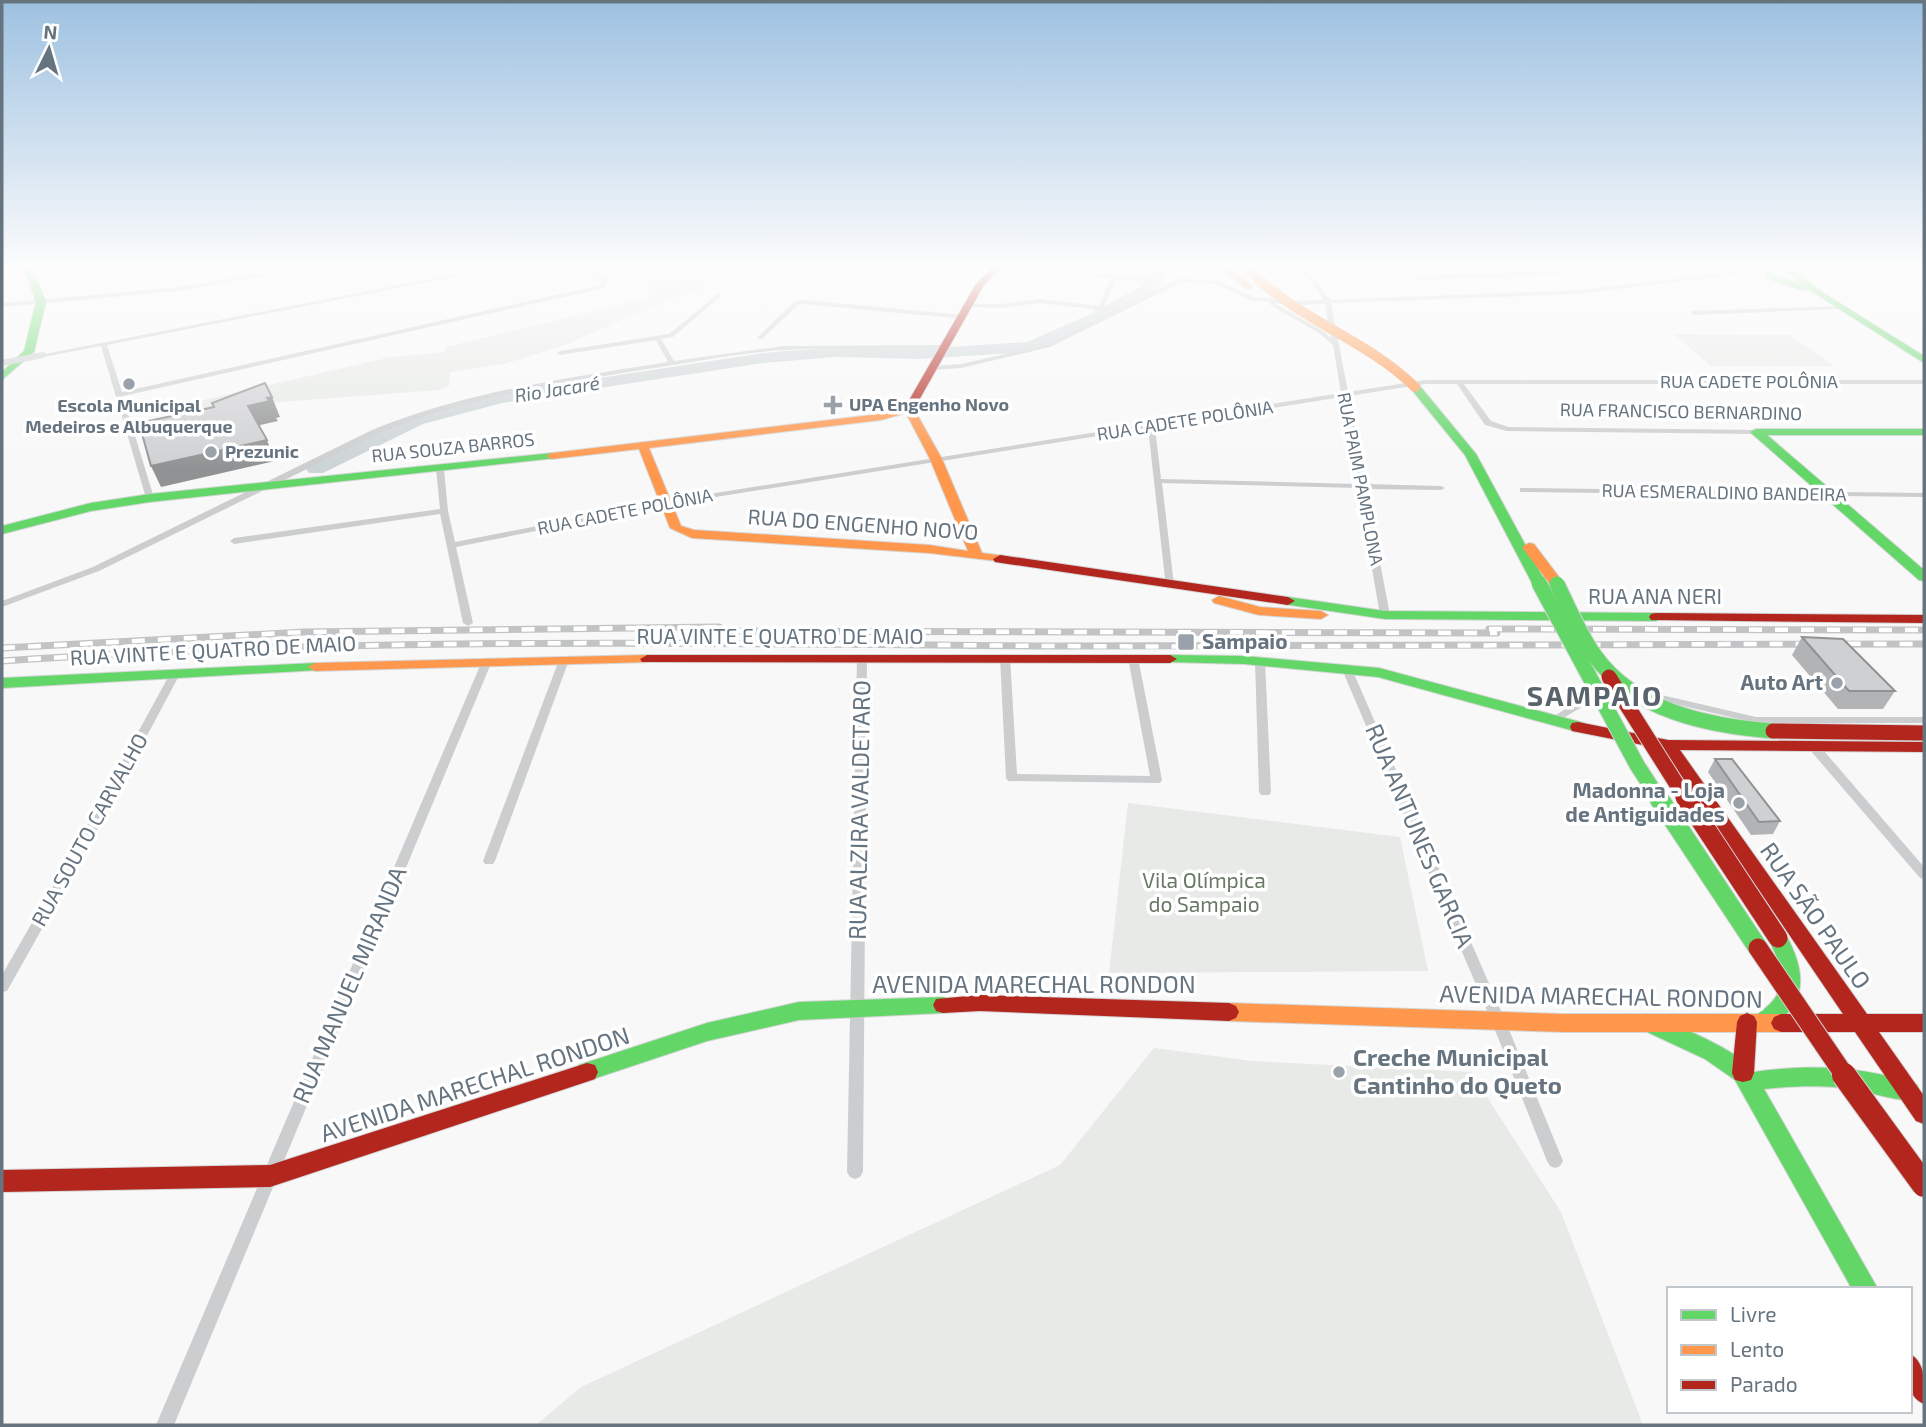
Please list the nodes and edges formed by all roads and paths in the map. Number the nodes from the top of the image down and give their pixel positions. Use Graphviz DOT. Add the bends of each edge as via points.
graph roads {
  1 [pos="33,335"];
  2 [pos="153,335"];
  3 [pos="388,335"];
  4 [pos="672,335"];
  5 [pos="764,335"];
  6 [pos="952,335"];
  7 [pos="1073,335"];
  8 [pos="1324,335"];
  9 [pos="1333,335"];
  10 [pos="1336,335"];
  11 [pos="1884,335"];
  12 [pos="760,338"];
  13 [pos="658,339"];
  14 [pos="104,344"];
  15 [pos="1335,344"];
  16 [pos="560,353"];
  17 [pos="939,356"];
  18 [pos="1924,360"];
  19 [pos="2,363"];
  20 [pos="673,363"];
  21 [pos="2,377"];
  22 [pos="1459,382"];
  23 [pos="1924,382"];
  24 [pos="119,395"];
  25 [pos="1344,396"];
  26 [pos="909,409"];
  27 [pos="1151,426"];
  28 [pos="1756,432"];
  29 [pos="1924,432"];
  30 [pos="643,446"];
  31 [pos="936,458"];
  32 [pos="440,469"];
  33 [pos="1157,481"];
  34 [pos="1364,486"];
  35 [pos="263,487"];
  36 [pos="1441,488"];
  37 [pos="1524,490"];
  38 [pos="1828,494"];
  39 [pos="1924,495"];
  40 [pos="150,498"];
  41 [pos="666,503"];
  42 [pos="444,511"];
  43 [pos="2,530"];
  44 [pos="1512,530"];
  45 [pos="234,541"];
  46 [pos="453,545"];
  47 [pos="976,554"];
  48 [pos="1924,577"];
  49 [pos="1173,585"];
  50 [pos="2,604"];
  51 [pos="1378,615"];
  52 [pos="1924,619"];
  53 [pos="468,623"];
  54 [pos="862,657"];
  55 [pos="1005,657"];
  56 [pos="1133,658"];
  57 [pos="564,660"];
  58 [pos="487,661"];
  59 [pos="1260,661"];
  60 [pos="1346,667"];
  61 [pos="1605,670"];
  62 [pos="176,672"];
  63 [pos="2,683"];
  64 [pos="1553,720"];
  65 [pos="1924,720"];
  66 [pos="1924,733"];
  67 [pos="1668,745"];
  68 [pos="1814,747"];
  69 [pos="1924,747"];
  70 [pos="1265,792"];
  71 [pos="489,861"];
  72 [pos="1924,875"];
  73 [pos="2,987"];
  74 [pos="857,1007"];
  75 [pos="1498,1020"];
  76 [pos="1646,1022"];
  77 [pos="1754,1022"];
  78 [pos="1862,1023"];
  79 [pos="1924,1023"];
  80 [pos="1746,1078"];
  81 [pos="1909,1092"];
  82 [pos="1924,1114"];
  83 [pos="1555,1161"];
  84 [pos="855,1172"];
  85 [pos="270,1176"];
  86 [pos="2,1181"];
  87 [pos="1924,1185"];
  88 [pos="1865,1287"];
  89 [pos="1912,1370"];
  90 [pos="1923,1388"];
  91 [pos="165,1425"];
  1 -- 21 [label="main road" via="29,352"];
  2 -- 14 [label="street"];
  3 -- 24 [label="street"];
  4 -- 13 [label="street"];
  5 -- 12 [label="street"];
  6 -- 17 [label="main road"];
  7 -- 17 [label="street" via="1038,349 961,366"];
  8 -- 15 [label="street"];
  9 -- 15 [label="street, RUA PAIM PAMPLONA"];
  10 -- 44 [label="main road, bridge" via="1415,387 1443,414 1479,466"];
  11 -- 18 [label="main road"];
  13 -- 16 [label="street"];
  13 -- 20 [label="street"];
  14 -- 19 [label="street, bridge"];
  14 -- 24 [label="street"];
  15 -- 25 [label="street, RUA PAIM PAMPLONA"];
  17 -- 20 [label="street" via="783,348"];
  17 -- 26 [label="main road"];
  20 -- 35 [label="street" via="544,384 404,420"];
  22 -- 23 [label="street, RUA CADETE POLÔNIA"];
  22 -- 25 [label="street, RUA CADETE POLÔNIA" via="1425,382"];
  22 -- 28 [label="street, RUA FRANCISCO BERNARDINO" via="1488,423 1507,429"];
  24 -- 40 [label="street"];
  25 -- 27 [label="street, RUA CADETE POLÔNIA"];
  25 -- 34 [label="street, RUA PAIM PAMPLONA"];
  26 -- 30 [label="main road, RUA SOUZA BARROS" via="881,417"];
  26 -- 31 [label="main road"];
  27 -- 31 [label="street, RUA CADETE POLÔNIA"];
  27 -- 33 [label="street"];
  28 -- 29 [label="main road, RUA FRANCISCO BERNARDINO"];
  28 -- 38 [label="main road"];
  30 -- 32 [label="main road, RUA SOUZA BARROS"];
  30 -- 41 [label="main road, RUA DO ENGENHO NOVO"];
  31 -- 41 [label="street, RUA CADETE POLÔNIA"];
  31 -- 47 [label="main road"];
  32 -- 35 [label="main road, RUA SOUZA BARROS"];
  32 -- 42 [label="street"];
  33 -- 34 [label="street"];
  33 -- 49 [label="street"];
  34 -- 36 [label="street"];
  34 -- 51 [label="street, RUA PAIM PAMPLONA"];
  35 -- 40 [label="main road, RUA SOUZA BARROS"];
  35 -- 50 [label="street" via="96,569"];
  37 -- 38 [label="street, RUA ESMERALDINO BANDEIRA"];
  38 -- 39 [label="street, RUA ESMERALDINO BANDEIRA"];
  38 -- 48 [label="main road"];
  40 -- 43 [label="main road, RUA SOUZA BARROS" via="91,507"];
  41 -- 46 [label="street, RUA CADETE POLÔNIA"];
  41 -- 47 [label="main road, RUA DO ENGENHO NOVO" via="676,528 691,534 862,542"];
  42 -- 45 [label="street"];
  42 -- 46 [label="street"];
  44 -- 61 [label="main road, bridge" via="1557,584"];
  44 -- 87 [label="main road, bridge" via="1637,765 1826,1050"];
  46 -- 53 [label="street"];
  47 -- 49 [label="main road, RUA DO ENGENHO NOVO"];
  49 -- 51 [label="main road, RUA DO ENGENHO NOVO" via="1259,611"];
  51 -- 52 [label="main road, RUA ANA NERI"];
  54 -- 55 [label="main road, RUA VINTE E QUATRO DE MAIO"];
  54 -- 57 [label="main road, RUA VINTE E QUATRO DE MAIO"];
  54 -- 74 [label="street, RUA ALZIRA VALDETARO"];
  55 -- 56 [label="main road, RUA VINTE E QUATRO DE MAIO"];
  55 -- 56 [label="street" via="1012,778 1156,780"];
  56 -- 59 [label="main road, RUA VINTE E QUATRO DE MAIO"];
  57 -- 58 [label="main road, RUA VINTE E QUATRO DE MAIO"];
  57 -- 71 [label="street"];
  58 -- 62 [label="main road, RUA VINTE E QUATRO DE MAIO"];
  58 -- 85 [label="street, RUA MANUEL MIRANDA"];
  59 -- 60 [label="main road, RUA VINTE E QUATRO DE MAIO"];
  59 -- 70 [label="street"];
  60 -- 64 [label="main road, RUA VINTE E QUATRO DE MAIO"];
  60 -- 75 [label="street, RUA ANTUNES GARCIA"];
  61 -- 66 [label="main road, bridge" via="1665,708 1729,727 1773,732"];
  61 -- 77 [label="main road, bridge" via="1791,962 1793,990 1779,1013"];
  62 -- 63 [label="main road, RUA VINTE E QUATRO DE MAIO"];
  62 -- 73 [label="street, RUA SOUTO CARVALHO"];
  64 -- 65 [label="street" via="1601,691 1626,689 1756,720"];
  64 -- 67 [label="main road, RUA VINTE E QUATRO DE MAIO"];
  67 -- 68 [label="main road, RUA VINTE E QUATRO DE MAIO"];
  67 -- 78 [label="main road, RUA SÃO PAULO"];
  68 -- 69 [label="main road, RUA VINTE E QUATRO DE MAIO"];
  68 -- 72 [label="street"];
  74 -- 75 [label="main road, AVENIDA MARECHAL RONDON" via="1072,1004"];
  74 -- 84 [label="street, RUA ALZIRA VALDETARO"];
  74 -- 85 [label="main road, AVENIDA MARECHAL RONDON" via="799,1011 731,1024"];
  75 -- 76 [label="main road, AVENIDA MARECHAL RONDON"];
  75 -- 83 [label="street, RUA ANTUNES GARCIA"];
  76 -- 77 [label="main road, AVENIDA MARECHAL RONDON"];
  76 -- 80 [label="main road" via="1713,1053"];
  77 -- 78 [label="main road, AVENIDA MARECHAL RONDON"];
  77 -- 80 [label="main road"];
  78 -- 79 [label="main road, AVENIDA MARECHAL RONDON"];
  78 -- 81 [label="main road, RUA SÃO PAULO"];
  80 -- 81 [label="main road" via="1837,1077"];
  80 -- 88 [label="main road"];
  81 -- 82 [label="main road, RUA SÃO PAULO"];
  85 -- 86 [label="main road, AVENIDA MARECHAL RONDON"];
  85 -- 91 [label="street, RUA MANUEL MIRANDA"];
  89 -- 90 [label="main road"];
}
